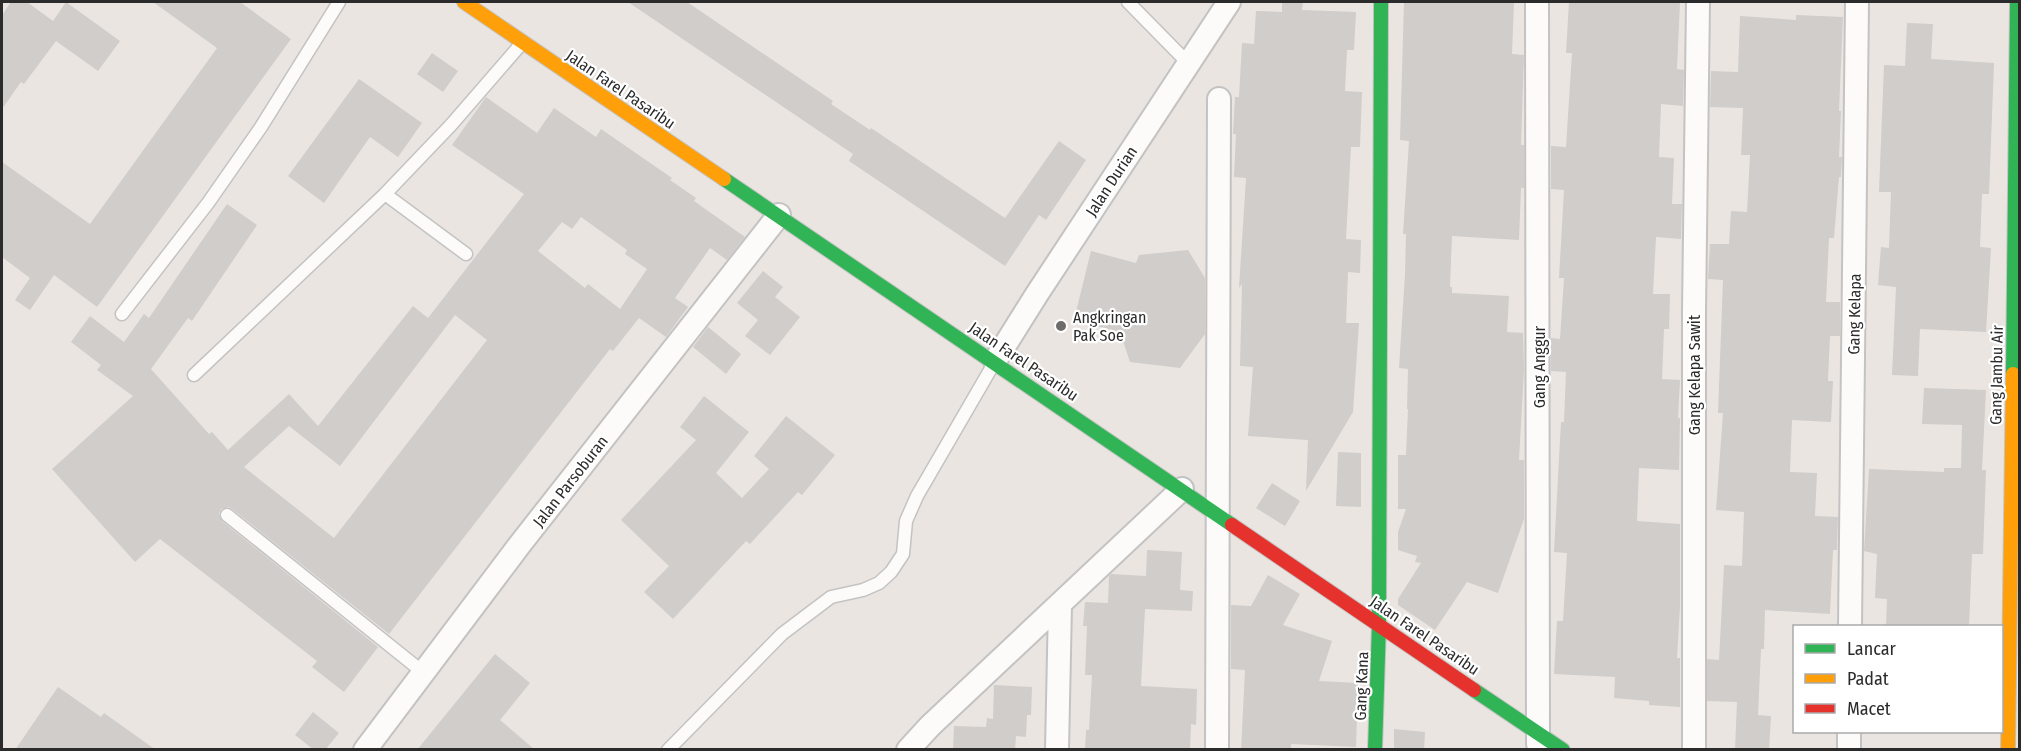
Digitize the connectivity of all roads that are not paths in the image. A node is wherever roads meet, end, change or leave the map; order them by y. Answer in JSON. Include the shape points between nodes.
{"nodes":[{"id":1,"x":339,"y":2,"type":"edge"},
{"id":2,"x":464,"y":2,"type":"edge"},
{"id":3,"x":1128,"y":2,"type":"edge"},
{"id":4,"x":1229,"y":2,"type":"edge"},
{"id":5,"x":1381,"y":2,"type":"edge"},
{"id":6,"x":1537,"y":2,"type":"edge"},
{"id":7,"x":1698,"y":2,"type":"edge"},
{"id":8,"x":1857,"y":2,"type":"edge"},
{"id":9,"x":2018,"y":2,"type":"edge"},
{"id":10,"x":2018,"y":23,"type":"edge"},
{"id":11,"x":523,"y":42,"type":"junction"},
{"id":12,"x":1189,"y":64,"type":"junction"},
{"id":13,"x":1219,"y":99,"type":"dead end"},
{"id":14,"x":385,"y":194,"type":"junction"},
{"id":15,"x":779,"y":215,"type":"junction"},
{"id":16,"x":466,"y":254,"type":"dead end"},
{"id":17,"x":122,"y":314,"type":"dead end"},
{"id":18,"x":995,"y":361,"type":"junction"},
{"id":19,"x":194,"y":375,"type":"dead end"},
{"id":20,"x":1182,"y":489,"type":"junction"},
{"id":21,"x":1218,"y":514,"type":"junction"},
{"id":22,"x":227,"y":515,"type":"dead end"},
{"id":23,"x":1060,"y":605,"type":"junction"},
{"id":24,"x":1379,"y":624,"type":"junction"},
{"id":25,"x":1850,"y":625,"type":"edge"},
{"id":26,"x":424,"y":673,"type":"junction"},
{"id":27,"x":1849,"y":733,"type":"edge"},
{"id":28,"x":1538,"y":741,"type":"edge"},
{"id":29,"x":365,"y":750,"type":"edge"},
{"id":30,"x":668,"y":750,"type":"edge"},
{"id":31,"x":908,"y":750,"type":"edge"},
{"id":32,"x":1057,"y":750,"type":"edge"},
{"id":33,"x":1217,"y":750,"type":"edge"},
{"id":34,"x":1375,"y":750,"type":"edge"},
{"id":35,"x":1563,"y":750,"type":"edge"},
{"id":36,"x":1694,"y":750,"type":"edge"},
{"id":37,"x":1849,"y":750,"type":"edge"},
{"id":38,"x":2008,"y":750,"type":"edge"}],
"edges":[{"from":1,"to":17,"type":"lane","via":[[248,146]]},
{"from":2,"to":11,"type":"street","name":"Jalan Farel Pasaribu"},
{"from":3,"to":12,"type":"lane"},
{"from":4,"to":12,"type":"street","name":"Jalan Durian"},
{"from":5,"to":24,"type":"street","name":"Gang Kana"},
{"from":6,"to":28,"type":"street","name":"Gang Anggur"},
{"from":7,"to":36,"type":"street","name":"Gang Kelapa Sawit"},
{"from":8,"to":25,"type":"street","name":"Gang Kelapa"},
{"from":9,"to":10,"type":"street","name":"Gang Jambu Air"},
{"from":10,"to":38,"type":"street","name":"Gang Jambu Air"},
{"from":11,"to":14,"type":"lane"},
{"from":11,"to":15,"type":"street","name":"Jalan Farel Pasaribu"},
{"from":12,"to":18,"type":"street","name":"Jalan Durian"},
{"from":13,"to":21,"type":"street"},
{"from":14,"to":16,"type":"lane"},
{"from":14,"to":19,"type":"lane"},
{"from":15,"to":18,"type":"street","name":"Jalan Farel Pasaribu"},
{"from":15,"to":26,"type":"street","name":"Jalan Parsoburan","via":[[528,533]]},
{"from":18,"to":20,"type":"street","name":"Jalan Farel Pasaribu"},
{"from":18,"to":30,"type":"lane","via":[[917,496],[906,521],[903,554],[891,573],[863,590],[831,597],[782,634]]},
{"from":20,"to":21,"type":"street","name":"Jalan Farel Pasaribu"},
{"from":20,"to":23,"type":"street"},
{"from":21,"to":24,"type":"street","name":"Jalan Farel Pasaribu"},
{"from":21,"to":33,"type":"street"},
{"from":22,"to":26,"type":"lane"},
{"from":23,"to":31,"type":"street"},
{"from":23,"to":32,"type":"street"},
{"from":24,"to":28,"type":"street","name":"Jalan Farel Pasaribu"},
{"from":24,"to":34,"type":"street","name":"Gang Kana"},
{"from":26,"to":29,"type":"street","name":"Jalan Parsoburan"},
{"from":27,"to":37,"type":"street"},
{"from":28,"to":35,"type":"street","name":"Jalan Farel Pasaribu"}]}
